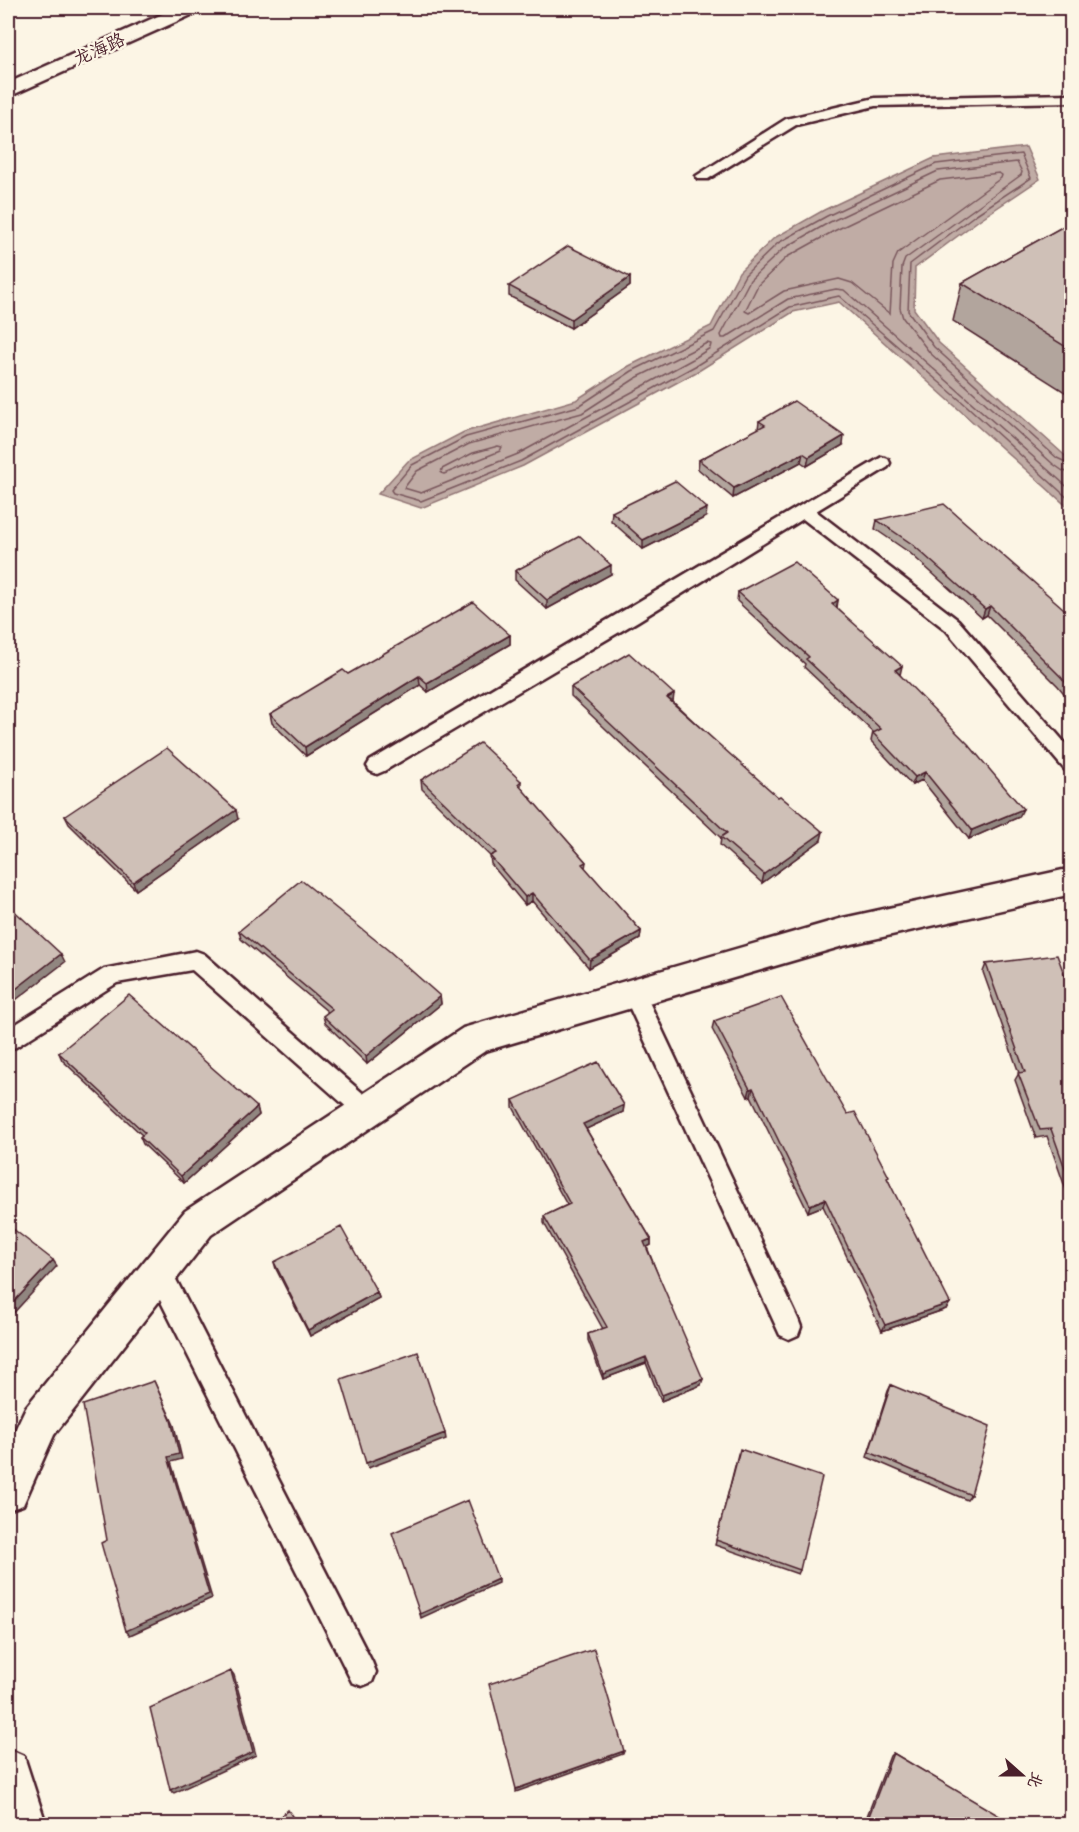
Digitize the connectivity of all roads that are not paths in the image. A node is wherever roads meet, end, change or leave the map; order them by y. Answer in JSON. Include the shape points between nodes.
{"nodes":[{"id":1,"x":191,"y":8,"type":"edge"},
{"id":2,"x":8,"y":91,"type":"edge"},
{"id":3,"x":1071,"y":98,"type":"edge"},
{"id":4,"x":703,"y":176,"type":"dead end"},
{"id":5,"x":882,"y":463,"type":"dead end"},
{"id":6,"x":804,"y":511,"type":"junction"},
{"id":7,"x":1071,"y":765,"type":"edge"},
{"id":8,"x":377,"y":766,"type":"dead end"},
{"id":9,"x":1071,"y":881,"type":"edge"},
{"id":10,"x":634,"y":993,"type":"junction"},
{"id":11,"x":8,"y":1040,"type":"edge"},
{"id":12,"x":367,"y":1112,"type":"junction"},
{"id":13,"x":159,"y":1272,"type":"junction"},
{"id":14,"x":789,"y":1327,"type":"dead end"},
{"id":15,"x":8,"y":1490,"type":"edge"},
{"id":16,"x":362,"y":1672,"type":"dead end"},
{"id":17,"x":8,"y":1772,"type":"edge"},
{"id":18,"x":23,"y":1824,"type":"edge"}],
"edges":[{"from":1,"to":2,"type":"street","name":"龙海路"},
{"from":3,"to":4,"type":"lane","via":[[875,102],[791,122]]},
{"from":5,"to":6,"type":"lane"},
{"from":6,"to":7,"type":"lane","via":[[952,625]]},
{"from":6,"to":8,"type":"lane"},
{"from":9,"to":10,"type":"street","via":[[843,932]]},
{"from":10,"to":12,"type":"street","via":[[475,1039]]},
{"from":10,"to":14,"type":"lane"},
{"from":11,"to":12,"type":"lane","via":[[112,975],[196,960]]},
{"from":12,"to":13,"type":"street","via":[[198,1223]]},
{"from":13,"to":15,"type":"street","via":[[40,1421]]},
{"from":13,"to":16,"type":"lane"},
{"from":17,"to":18,"type":"street"}]}
